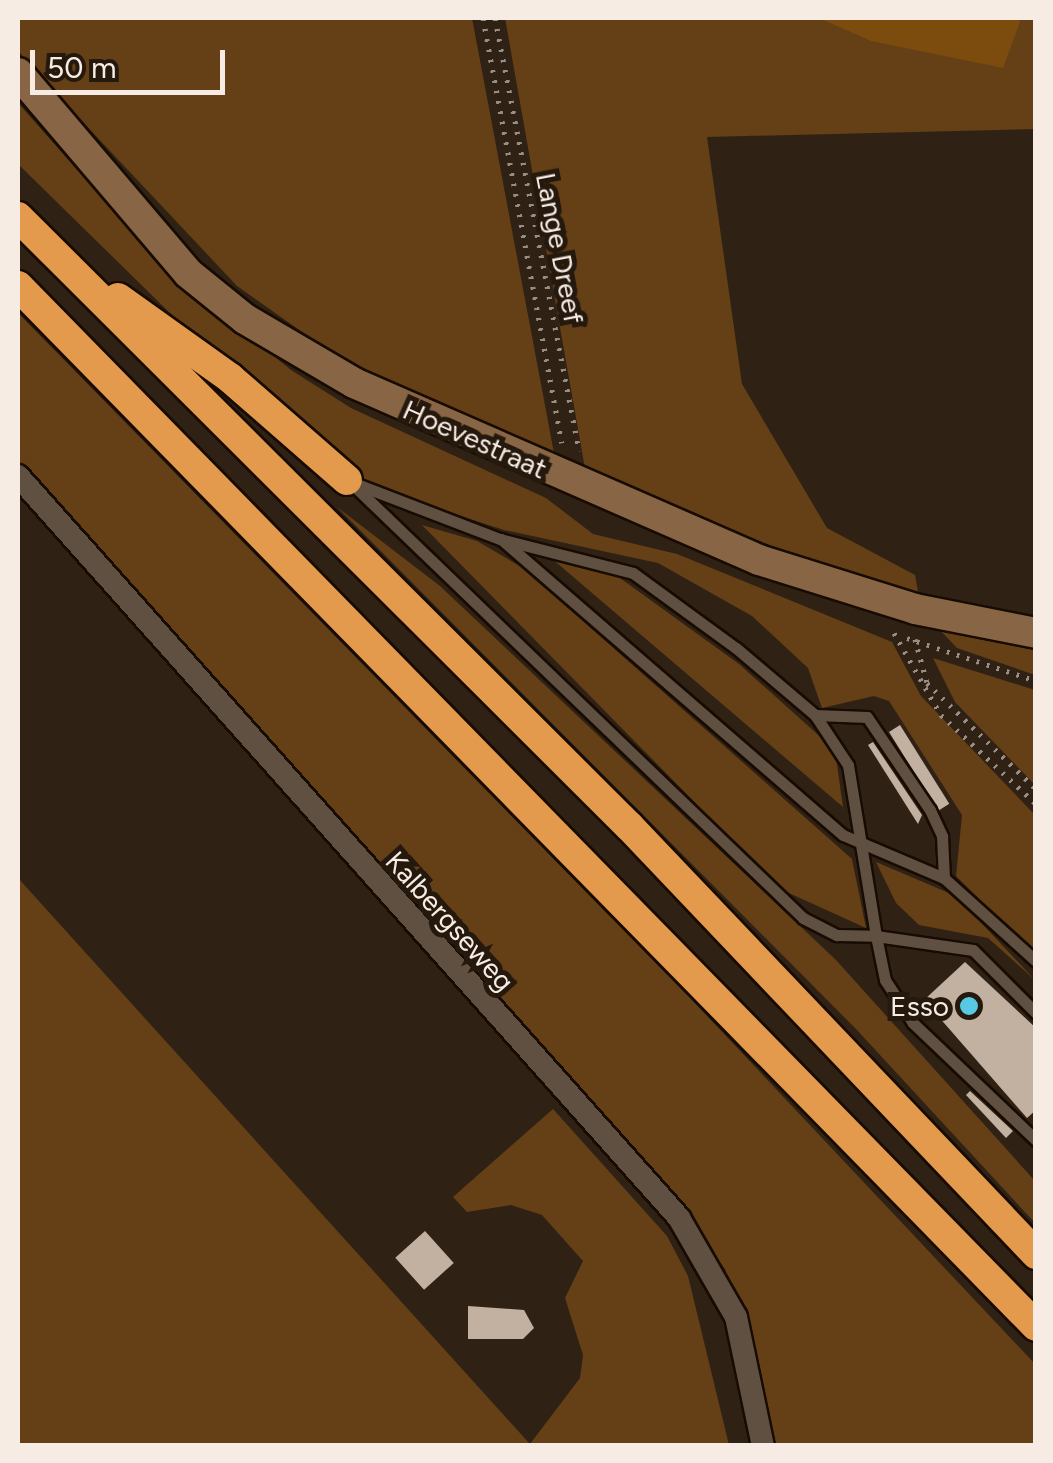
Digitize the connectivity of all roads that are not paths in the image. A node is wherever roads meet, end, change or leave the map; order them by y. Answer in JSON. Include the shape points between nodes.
{"nodes":[{"id":1,"x":18,"y":73,"type":"edge"},
{"id":2,"x":18,"y":217,"type":"edge"},
{"id":3,"x":50,"y":250,"type":"junction"},
{"id":4,"x":18,"y":286,"type":"edge"},
{"id":5,"x":18,"y":476,"type":"edge"},
{"id":6,"x":347,"y":480,"type":"junction"},
{"id":7,"x":500,"y":538,"type":"junction"},
{"id":8,"x":1036,"y":633,"type":"edge"},
{"id":9,"x":816,"y":715,"type":"junction"},
{"id":10,"x":863,"y":844,"type":"junction"},
{"id":11,"x":944,"y":878,"type":"junction"},
{"id":12,"x":876,"y":936,"type":"junction"},
{"id":13,"x":1036,"y":962,"type":"edge"},
{"id":14,"x":1036,"y":1013,"type":"edge"},
{"id":15,"x":1036,"y":1140,"type":"edge"},
{"id":16,"x":1036,"y":1254,"type":"edge"},
{"id":17,"x":1036,"y":1326,"type":"edge"},
{"id":18,"x":763,"y":1446,"type":"edge"}],
"edges":[{"from":1,"to":8,"type":"street","name":"Hoevestraat","via":[[130,213],[245,319],[354,383],[760,560],[915,610]]},
{"from":2,"to":3,"type":"highway"},
{"from":3,"to":6,"type":"highway","via":[[230,378]]},
{"from":3,"to":16,"type":"highway","via":[[629,826]]},
{"from":4,"to":17,"type":"highway"},
{"from":5,"to":18,"type":"street","name":"Kalbergseweg","via":[[679,1218],[736,1316]]},
{"from":6,"to":7,"type":"lane"},
{"from":6,"to":12,"type":"lane","via":[[803,918],[838,935]]},
{"from":7,"to":9,"type":"lane","via":[[634,573]]},
{"from":7,"to":10,"type":"lane","via":[[781,784]]},
{"from":9,"to":10,"type":"lane","via":[[848,765]]},
{"from":9,"to":11,"type":"lane","via":[[867,717],[930,810],[942,836]]},
{"from":10,"to":11,"type":"lane"},
{"from":10,"to":12,"type":"lane"},
{"from":11,"to":13,"type":"lane"},
{"from":12,"to":14,"type":"lane","via":[[973,950]]},
{"from":12,"to":15,"type":"lane","via":[[886,980],[913,1023]]}]}
